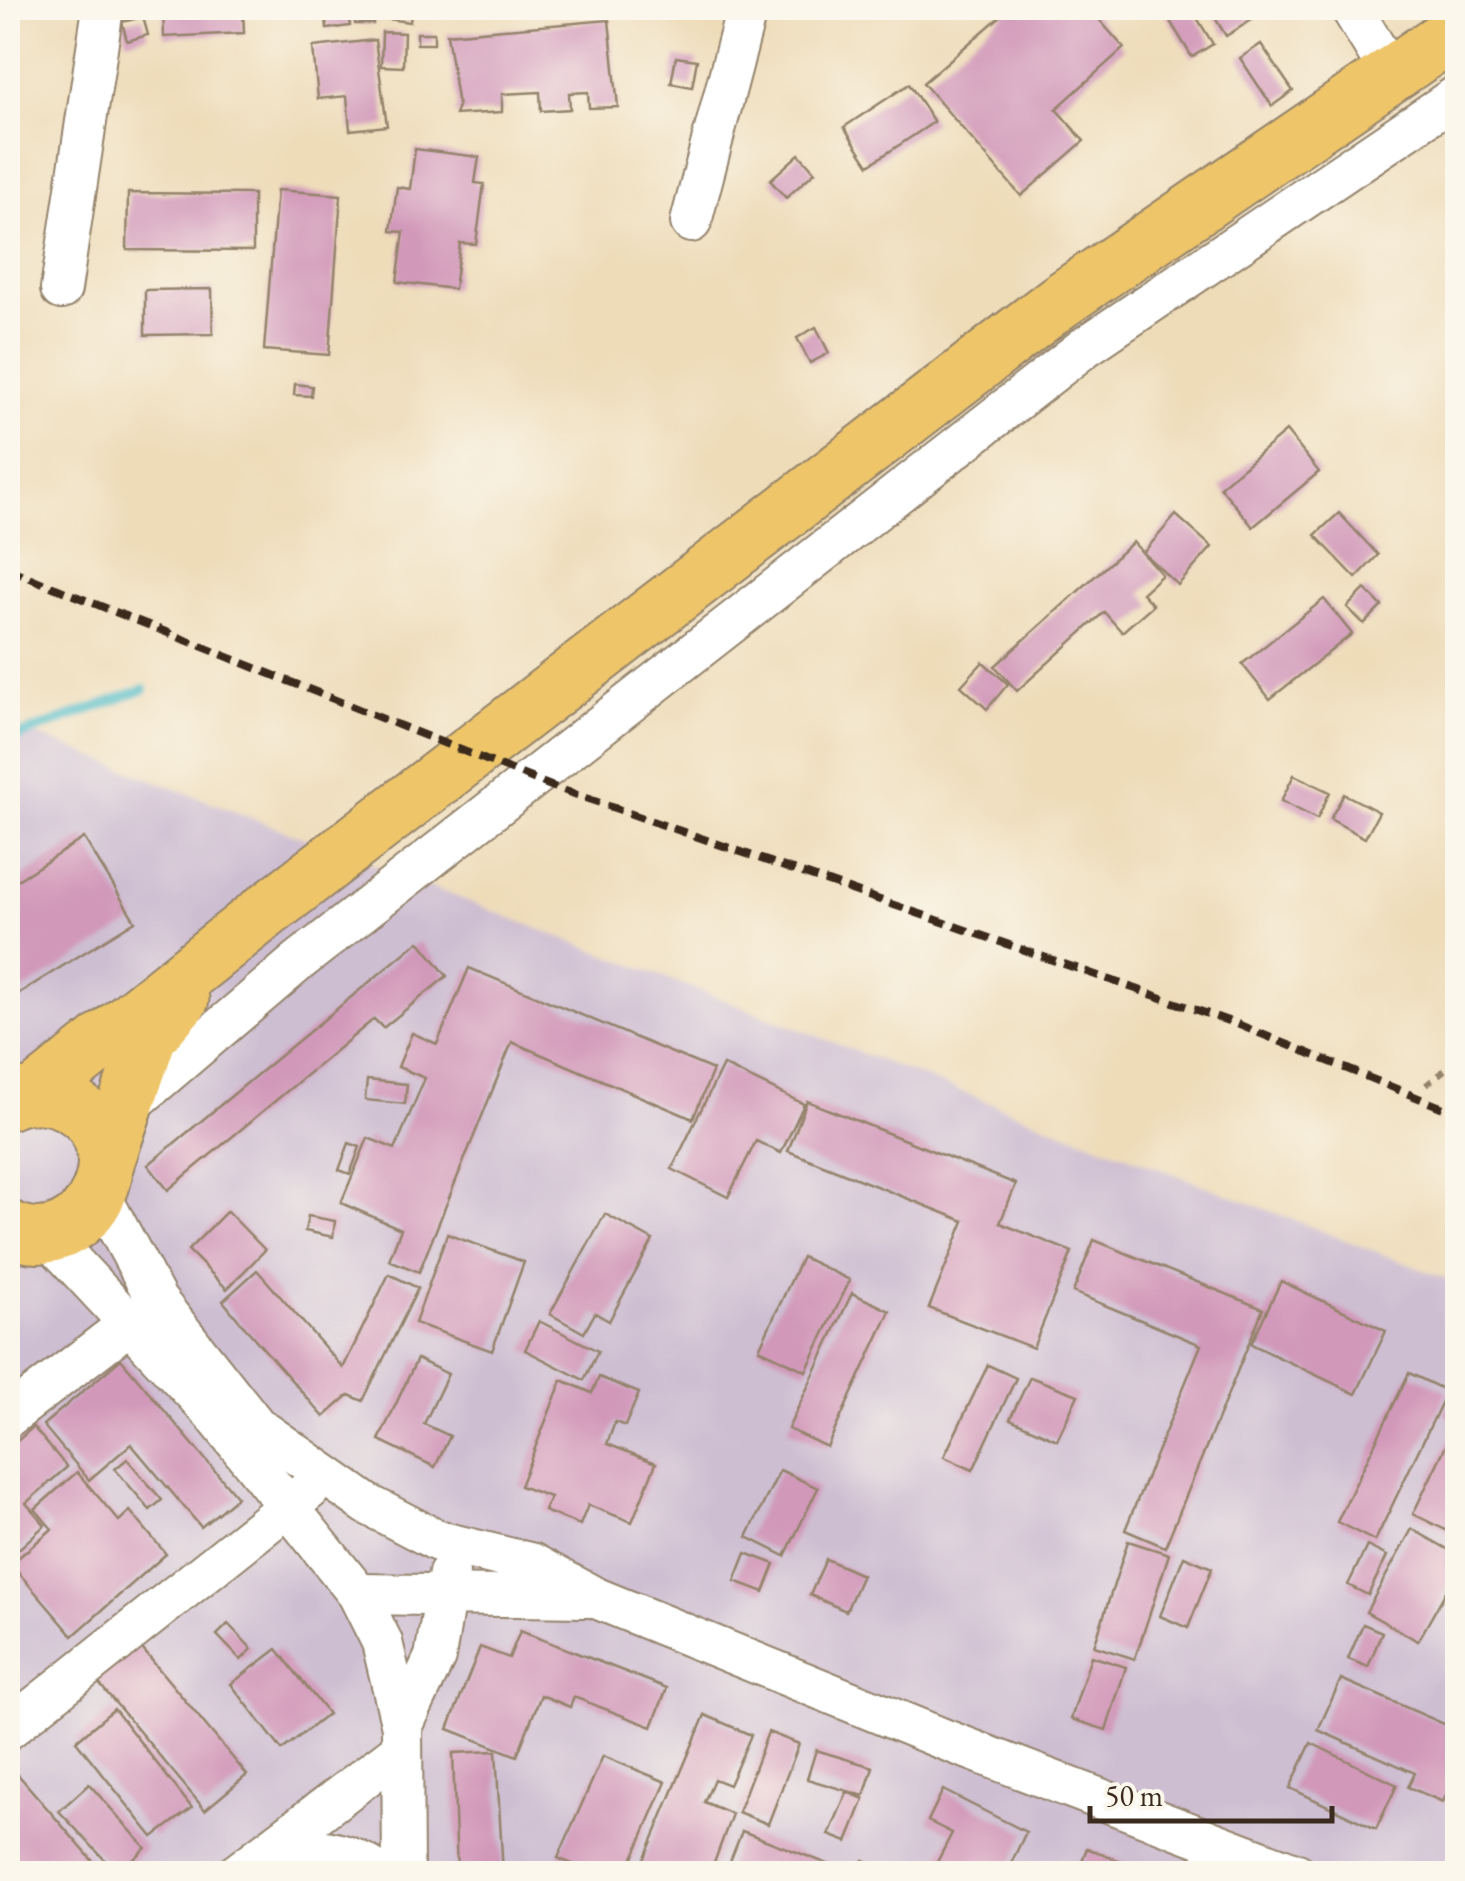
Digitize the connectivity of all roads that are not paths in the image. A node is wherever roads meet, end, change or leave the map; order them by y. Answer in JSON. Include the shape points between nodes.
{"nodes":[{"id":1,"x":103,"y":8,"type":"edge"},
{"id":2,"x":747,"y":8,"type":"edge"},
{"id":3,"x":1351,"y":8,"type":"edge"},
{"id":4,"x":1458,"y":30,"type":"edge"},
{"id":5,"x":1392,"y":75,"type":"junction"},
{"id":6,"x":1458,"y":94,"type":"edge"},
{"id":7,"x":692,"y":222,"type":"dead end"},
{"id":8,"x":62,"y":288,"type":"dead end"},
{"id":9,"x":234,"y":936,"type":"junction"},
{"id":10,"x":21,"y":1099,"type":"edge"},
{"id":11,"x":108,"y":1156,"type":"junction"},
{"id":12,"x":19,"y":1231,"type":"edge"},
{"id":13,"x":144,"y":1312,"type":"junction"},
{"id":14,"x":8,"y":1417,"type":"edge"},
{"id":15,"x":323,"y":1477,"type":"junction"},
{"id":16,"x":290,"y":1506,"type":"junction"},
{"id":17,"x":438,"y":1541,"type":"junction"},
{"id":18,"x":358,"y":1594,"type":"junction"},
{"id":19,"x":509,"y":1596,"type":"junction"},
{"id":20,"x":447,"y":1598,"type":"junction"},
{"id":21,"x":596,"y":1598,"type":"junction"},
{"id":22,"x":438,"y":1639,"type":"junction"},
{"id":23,"x":8,"y":1729,"type":"edge"},
{"id":24,"x":401,"y":1738,"type":"junction"},
{"id":25,"x":271,"y":1849,"type":"junction"},
{"id":26,"x":237,"y":1874,"type":"edge"},
{"id":27,"x":380,"y":1874,"type":"edge"},
{"id":28,"x":403,"y":1874,"type":"edge"},
{"id":29,"x":1297,"y":1874,"type":"edge"}],
"edges":[{"from":1,"to":8,"type":"street"},
{"from":2,"to":7,"type":"street"},
{"from":3,"to":5,"type":"street"},
{"from":4,"to":5,"type":"highway"},
{"from":5,"to":9,"type":"highway","via":[[1060,302]]},
{"from":6,"to":11,"type":"street","via":[[1086,347],[300,960]]},
{"from":9,"to":10,"type":"highway"},
{"from":9,"to":11,"type":"highway","via":[[149,1036]]},
{"from":10,"to":11,"type":"highway","via":[[76,1107]]},
{"from":11,"to":12,"type":"highway","via":[[87,1213],[68,1227]]},
{"from":11,"to":13,"type":"street"},
{"from":12,"to":13,"type":"street"},
{"from":13,"to":14,"type":"street"},
{"from":13,"to":15,"type":"street","via":[[256,1426]]},
{"from":13,"to":16,"type":"street"},
{"from":15,"to":16,"type":"street"},
{"from":15,"to":17,"type":"street"},
{"from":16,"to":18,"type":"street"},
{"from":16,"to":23,"type":"street"},
{"from":17,"to":20,"type":"street","via":[[449,1574]]},
{"from":17,"to":21,"type":"street","via":[[533,1564]]},
{"from":18,"to":20,"type":"street"},
{"from":18,"to":24,"type":"street","via":[[382,1642]]},
{"from":19,"to":20,"type":"street"},
{"from":19,"to":21,"type":"street"},
{"from":19,"to":22,"type":"street"},
{"from":20,"to":22,"type":"street"},
{"from":21,"to":29,"type":"street","via":[[943,1740]]},
{"from":22,"to":24,"type":"street"},
{"from":24,"to":25,"type":"street"},
{"from":24,"to":28,"type":"street"},
{"from":25,"to":26,"type":"street"},
{"from":25,"to":27,"type":"street","via":[[318,1847]]}]}
